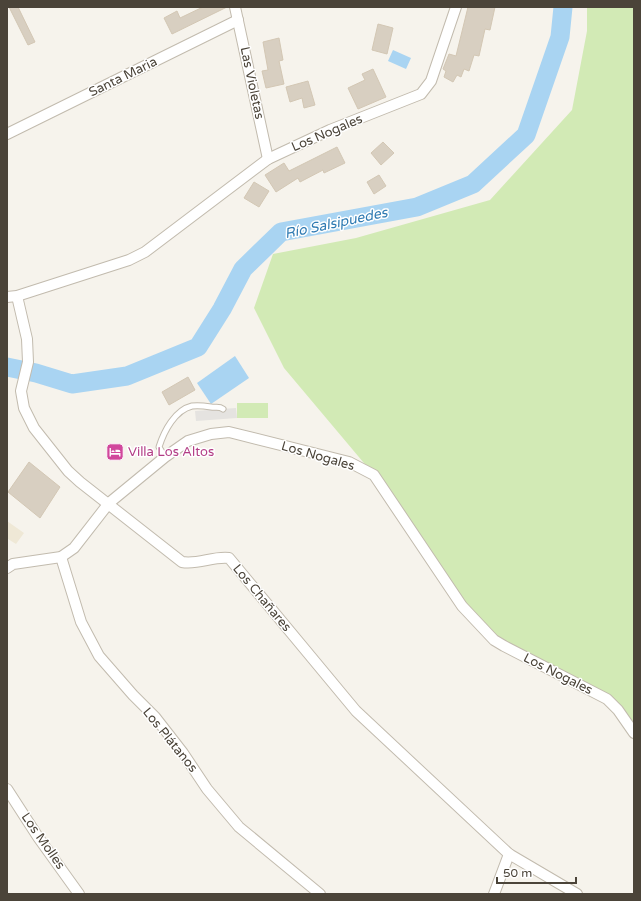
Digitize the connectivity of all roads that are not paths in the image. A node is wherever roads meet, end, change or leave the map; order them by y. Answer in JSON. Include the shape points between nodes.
{"nodes":[{"id":1,"x":235,"y":7,"type":"edge"},
{"id":2,"x":456,"y":7,"type":"edge"},
{"id":3,"x":238,"y":20,"type":"junction"},
{"id":4,"x":7,"y":134,"type":"edge"},
{"id":5,"x":268,"y":159,"type":"junction"},
{"id":6,"x":12,"y":297,"type":"edge"},
{"id":7,"x":223,"y":409,"type":"dead end"},
{"id":8,"x":165,"y":457,"type":"junction"},
{"id":9,"x":109,"y":503,"type":"junction"},
{"id":10,"x":61,"y":557,"type":"junction"},
{"id":11,"x":7,"y":568,"type":"edge"},
{"id":12,"x":634,"y":733,"type":"edge"},
{"id":13,"x":7,"y":789,"type":"edge"},
{"id":14,"x":509,"y":854,"type":"junction"},
{"id":15,"x":79,"y":894,"type":"edge"},
{"id":16,"x":320,"y":894,"type":"edge"},
{"id":17,"x":494,"y":894,"type":"edge"},
{"id":18,"x":577,"y":894,"type":"edge"}],
"edges":[{"from":1,"to":3,"type":"street","name":"Las Violetas"},
{"from":2,"to":5,"type":"street","name":"Los Nogales","via":[[431,81],[421,94],[330,130]]},
{"from":3,"to":4,"type":"street","name":"Santa Maria"},
{"from":3,"to":5,"type":"street","name":"Las Violetas"},
{"from":5,"to":6,"type":"street","name":"Los Nogales","via":[[145,252],[129,260]]},
{"from":6,"to":9,"type":"street","name":"Los Chañares","via":[[27,340],[28,362],[21,391],[24,408],[34,428],[68,471]]},
{"from":7,"to":8,"type":"lane","via":[[203,405],[191,406],[181,411],[162,436],[159,447]]},
{"from":8,"to":9,"type":"street","name":"Los Nogales"},
{"from":8,"to":12,"type":"street","name":"Los Nogales","via":[[188,442],[211,434],[229,432],[349,462],[374,475],[462,606],[494,640],[607,699]]},
{"from":9,"to":10,"type":"street","name":"Los Nogales","via":[[74,548]]},
{"from":9,"to":14,"type":"street","name":"Los Chañares","via":[[182,562],[229,558],[356,711]]},
{"from":10,"to":11,"type":"street","via":[[13,564]]},
{"from":10,"to":16,"type":"street","name":"Los Plátanos","via":[[81,622],[98,656],[155,717],[239,827]]},
{"from":13,"to":15,"type":"street","name":"Los Molles"},
{"from":14,"to":17,"type":"street"},
{"from":14,"to":18,"type":"street","name":"Los Chañares"}]}
